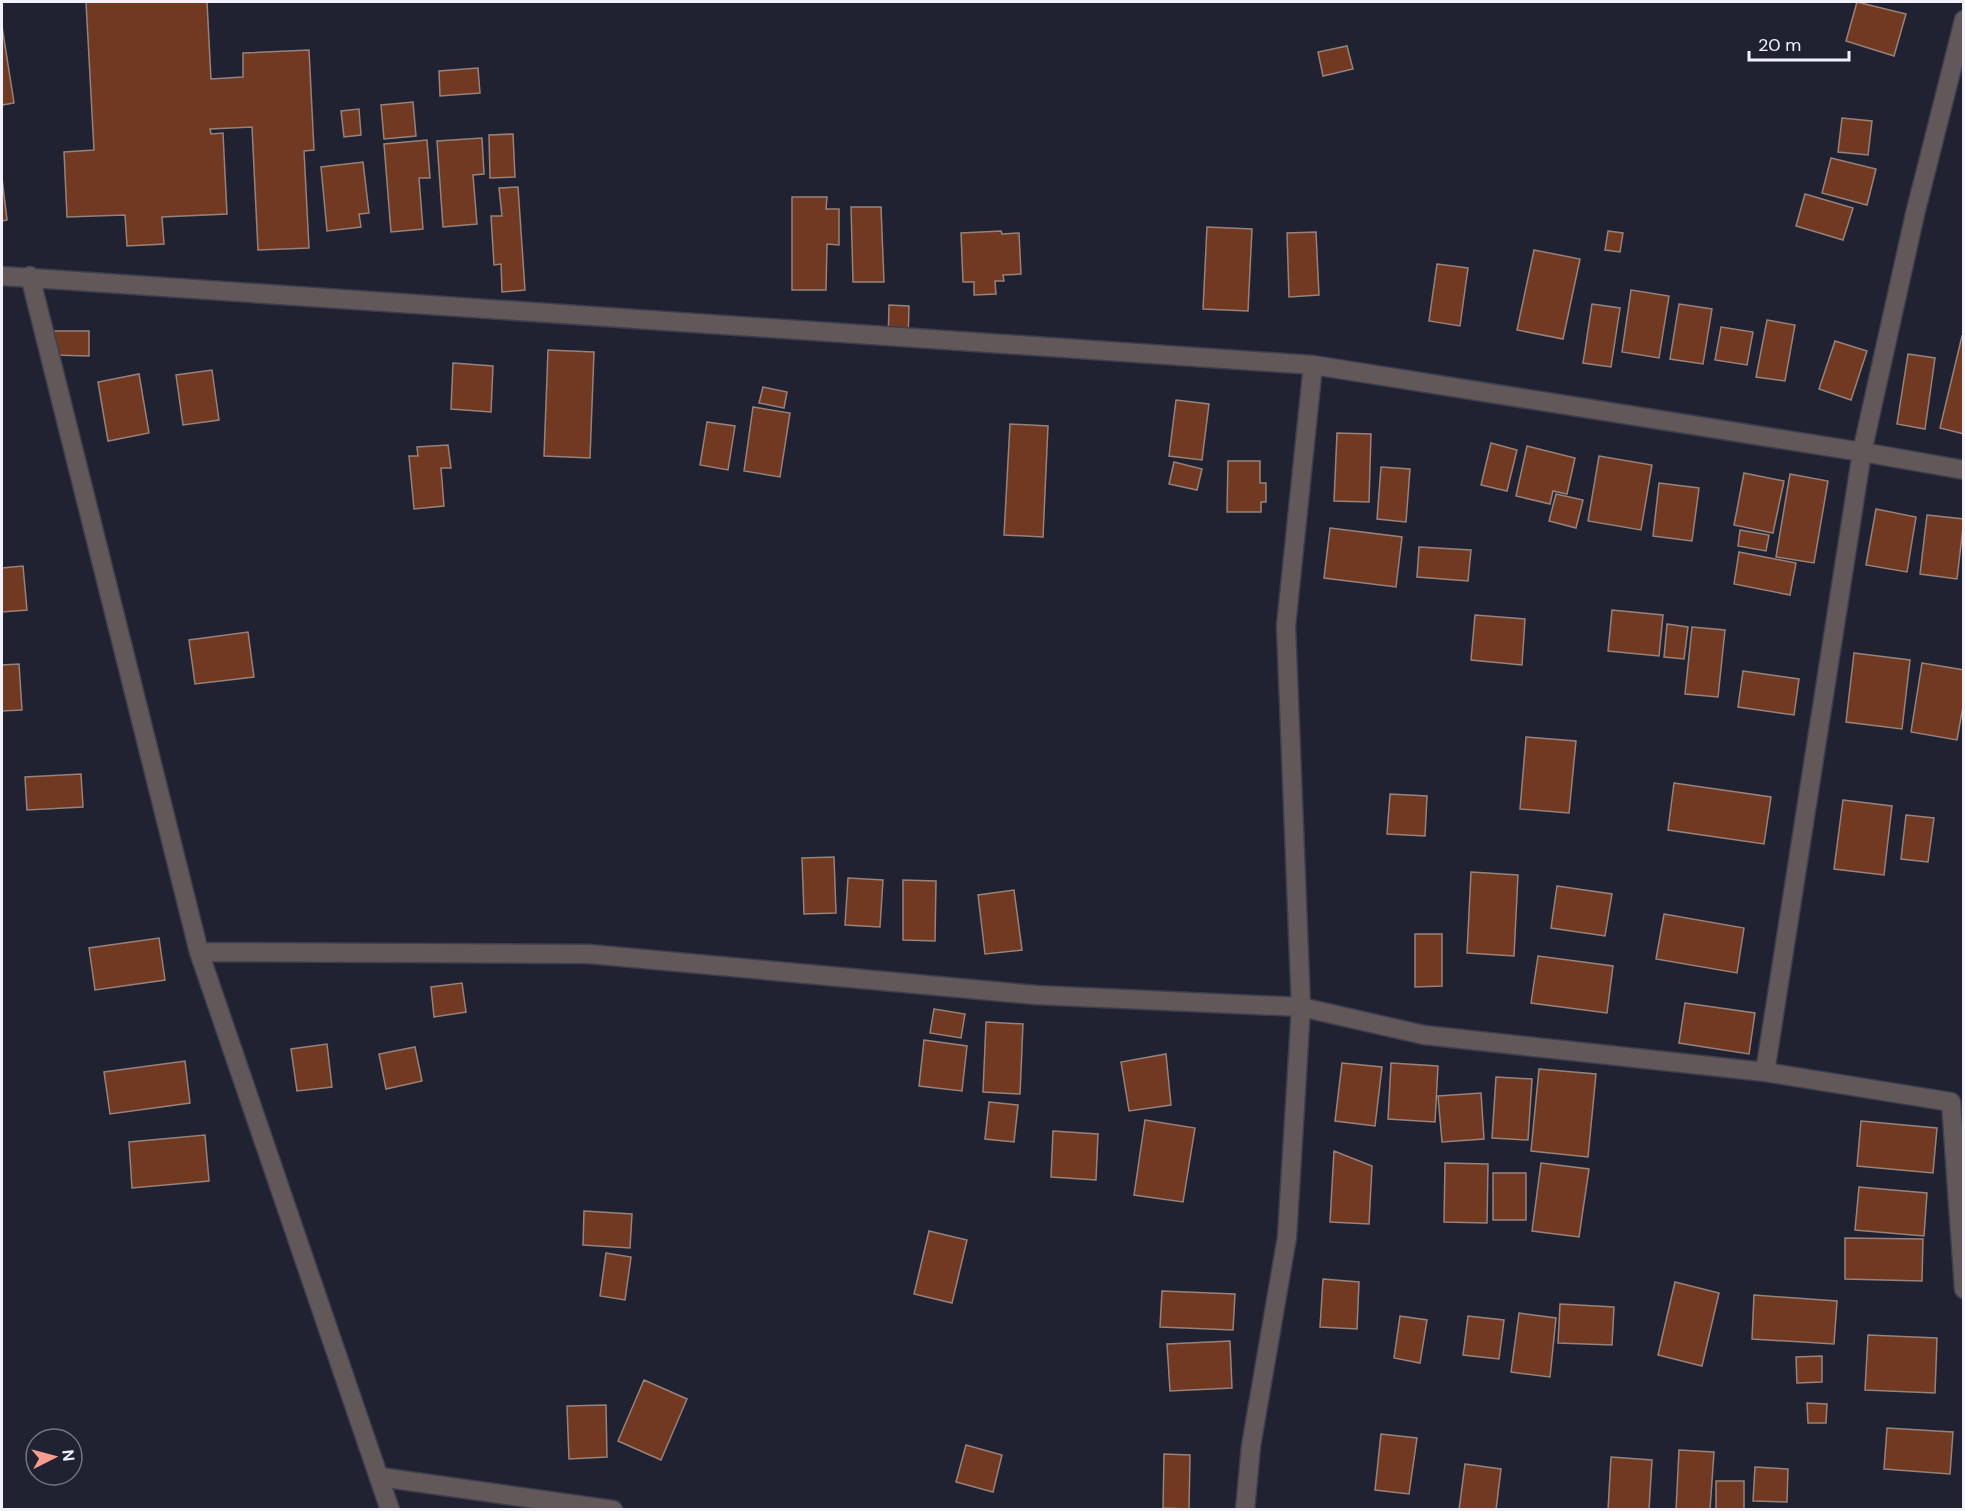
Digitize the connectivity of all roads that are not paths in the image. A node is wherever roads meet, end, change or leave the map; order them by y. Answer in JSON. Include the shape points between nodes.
{"nodes":[{"id":1,"x":1964,"y":20,"type":"edge"},
{"id":2,"x":2,"y":276,"type":"edge"},
{"id":3,"x":30,"y":276,"type":"junction"},
{"id":4,"x":1313,"y":365,"type":"junction"},
{"id":5,"x":1862,"y":452,"type":"junction"},
{"id":6,"x":1964,"y":470,"type":"edge"},
{"id":7,"x":199,"y":952,"type":"junction"},
{"id":8,"x":1301,"y":1007,"type":"junction"},
{"id":9,"x":1765,"y":1072,"type":"junction"},
{"id":10,"x":1964,"y":1289,"type":"edge"},
{"id":11,"x":380,"y":1477,"type":"junction"},
{"id":12,"x":390,"y":1509,"type":"edge"},
{"id":13,"x":613,"y":1509,"type":"edge"},
{"id":14,"x":1245,"y":1509,"type":"edge"}],
"edges":[{"from":1,"to":5,"type":"street","via":[[1915,214]]},
{"from":2,"to":3,"type":"street"},
{"from":3,"to":4,"type":"street"},
{"from":3,"to":7,"type":"street"},
{"from":4,"to":5,"type":"street"},
{"from":4,"to":8,"type":"street","via":[[1286,626]]},
{"from":5,"to":6,"type":"street"},
{"from":5,"to":9,"type":"street"},
{"from":7,"to":8,"type":"street","via":[[590,954],[1036,995]]},
{"from":7,"to":11,"type":"street"},
{"from":8,"to":9,"type":"street","via":[[1424,1035]]},
{"from":8,"to":14,"type":"street","via":[[1287,1237],[1251,1446]]},
{"from":9,"to":10,"type":"street","via":[[1951,1102]]},
{"from":11,"to":12,"type":"street"},
{"from":11,"to":13,"type":"street"}]}
